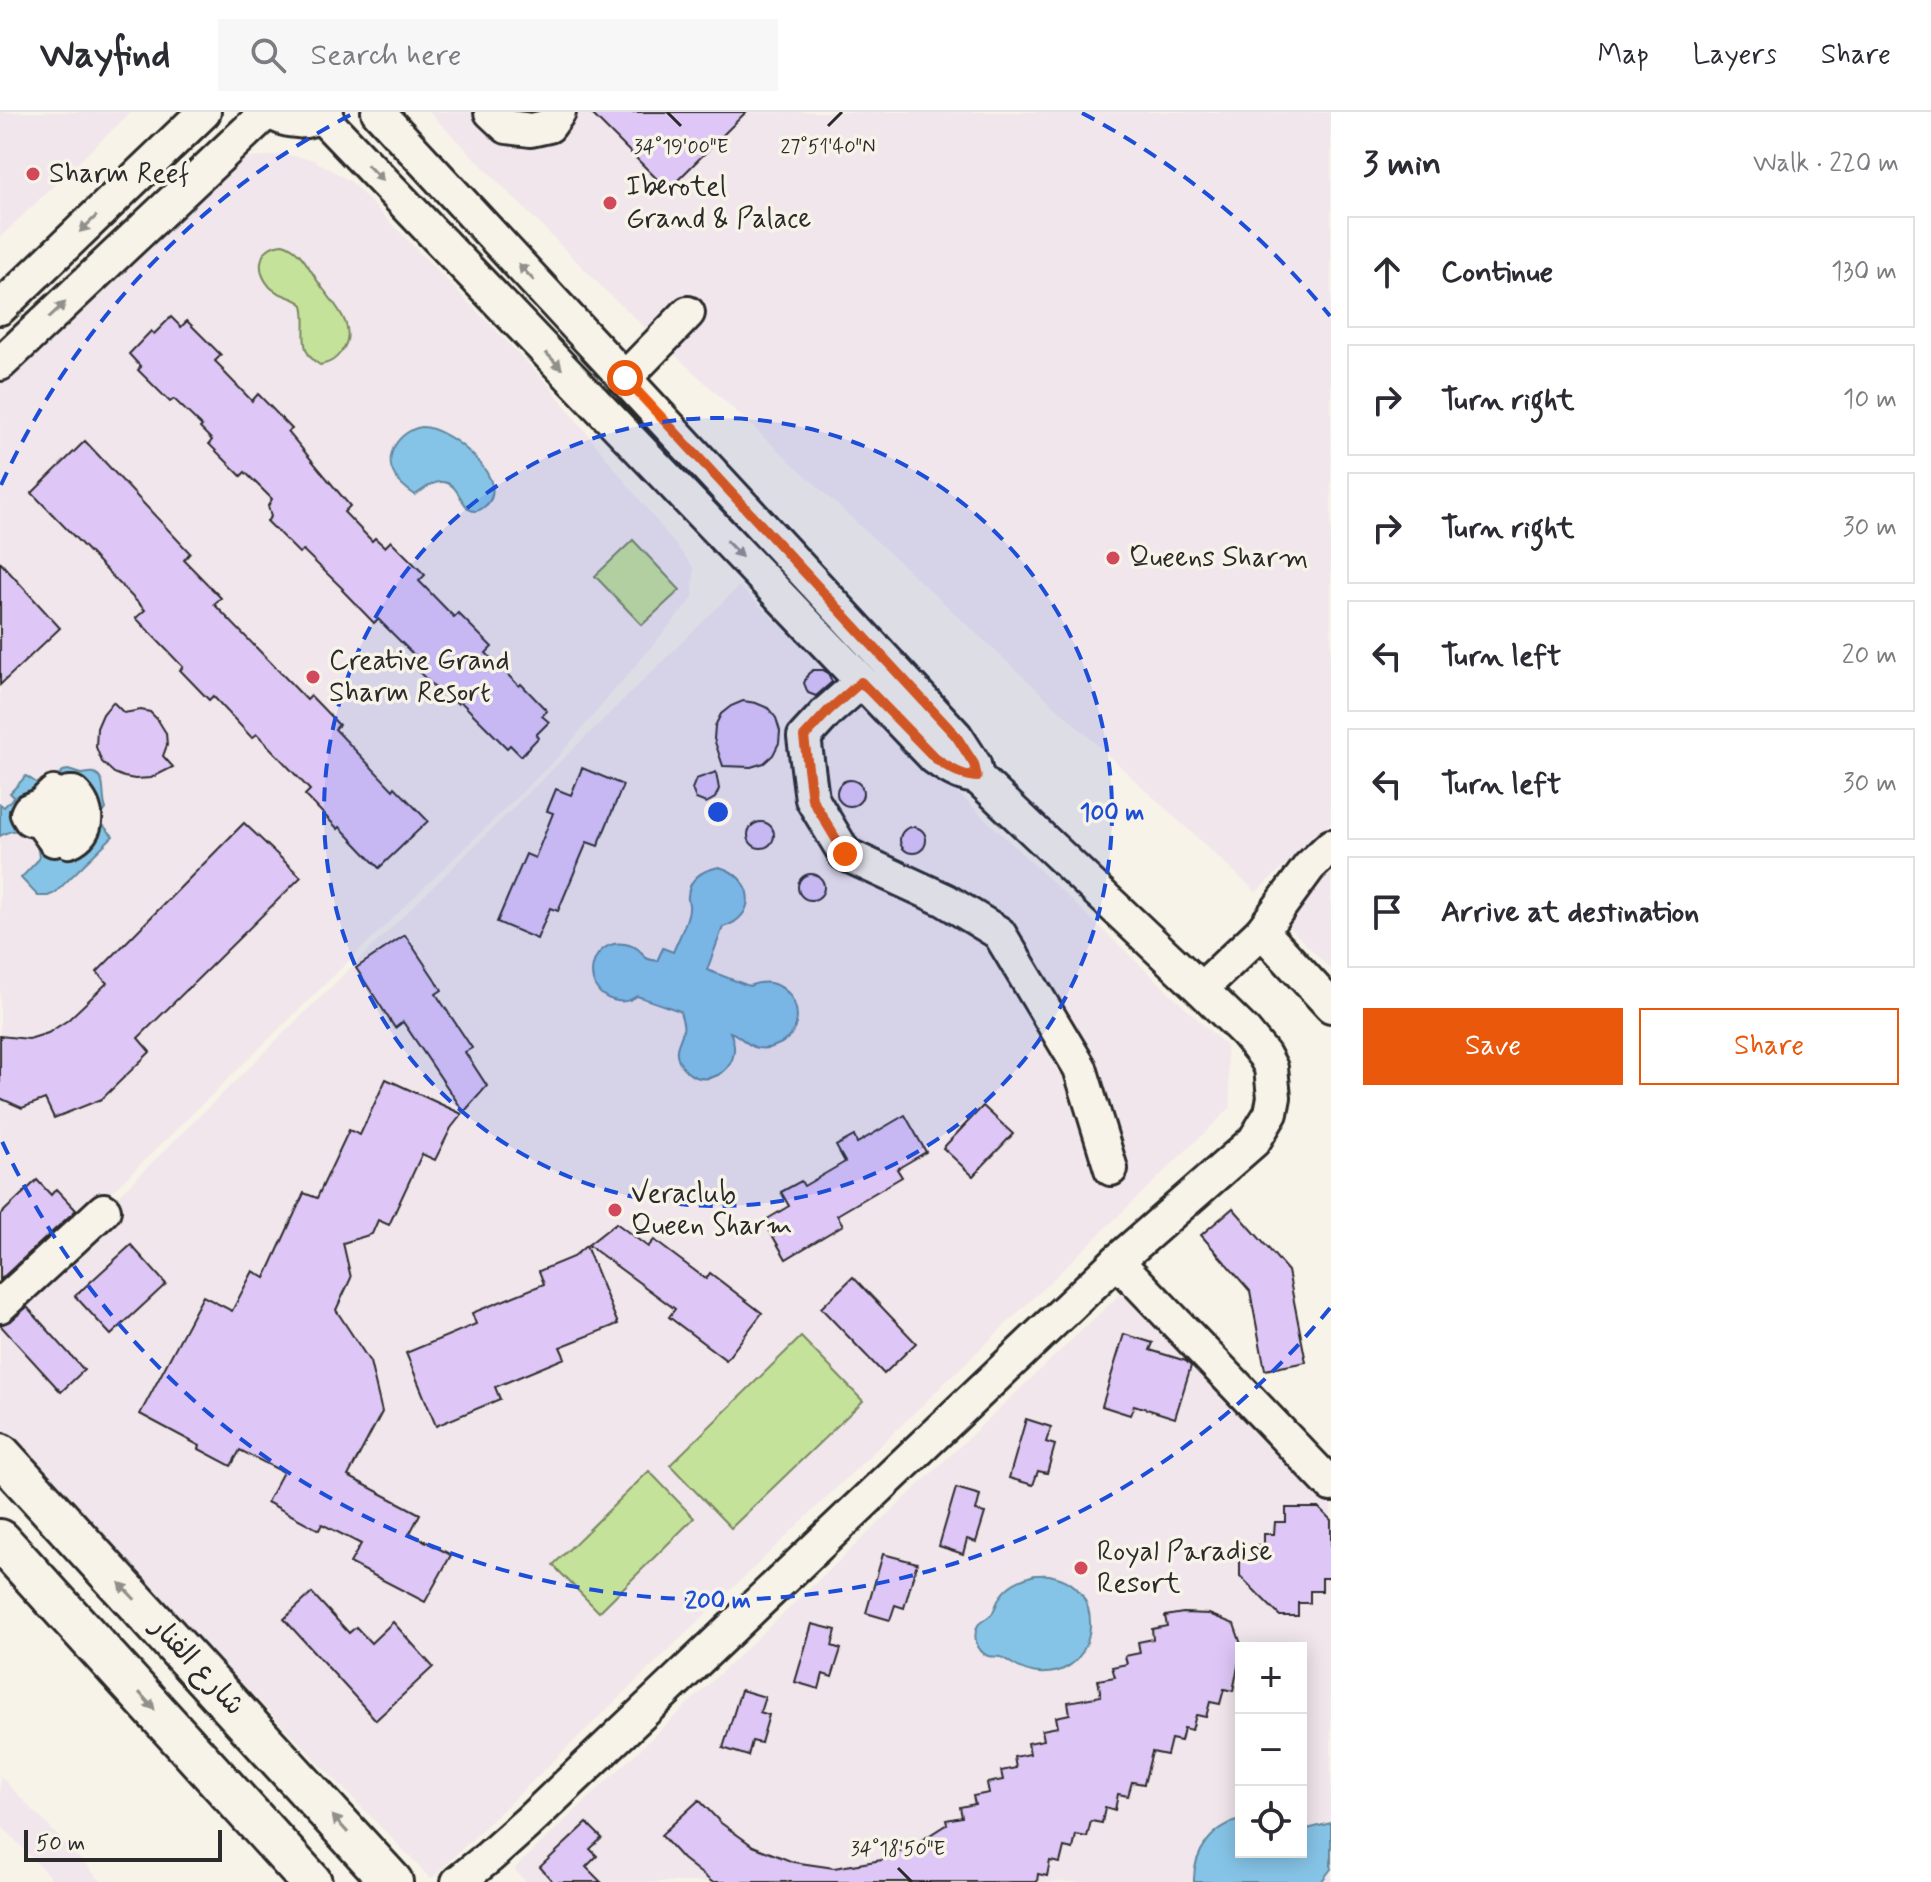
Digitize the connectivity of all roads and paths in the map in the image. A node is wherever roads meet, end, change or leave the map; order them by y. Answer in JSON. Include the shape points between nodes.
{"nodes":[{"id":1,"x":204,"y":112,"type":"edge"},
{"id":2,"x":269,"y":112,"type":"edge"},
{"id":3,"x":378,"y":112,"type":"edge"},
{"id":4,"x":491,"y":112,"type":"edge"},
{"id":5,"x":559,"y":112,"type":"edge"},
{"id":6,"x":324,"y":114,"type":"edge"},
{"id":7,"x":0,"y":308,"type":"edge"},
{"id":8,"x":688,"y":313,"type":"dead end"},
{"id":9,"x":0,"y":364,"type":"edge"},
{"id":10,"x":625,"y":378,"type":"junction"},
{"id":11,"x":861,"y":682,"type":"junction"},
{"id":12,"x":977,"y":777,"type":"junction"},
{"id":13,"x":1331,"y":846,"type":"edge"},
{"id":14,"x":1262,"y":931,"type":"junction"},
{"id":15,"x":1201,"y":989,"type":"junction"},
{"id":16,"x":1331,"y":1006,"type":"edge"},
{"id":17,"x":1111,"y":1169,"type":"dead end"},
{"id":18,"x":104,"y":1210,"type":"dead end"},
{"id":19,"x":1117,"y":1261,"type":"junction"},
{"id":20,"x":0,"y":1306,"type":"edge"},
{"id":21,"x":0,"y":1454,"type":"edge"},
{"id":22,"x":1331,"y":1485,"type":"edge"},
{"id":23,"x":0,"y":1540,"type":"edge"},
{"id":24,"x":311,"y":1882,"type":"edge"},
{"id":25,"x":392,"y":1882,"type":"edge"},
{"id":26,"x":458,"y":1882,"type":"edge"}],
"edges":[{"from":1,"to":7,"type":"street","one_way":true},
{"from":2,"to":6,"type":"street","via":[[299,122]]},
{"from":9,"to":2,"type":"street","one_way":true},
{"from":10,"to":3,"type":"street","one_way":true},
{"from":4,"to":5,"type":"street","via":[[507,127],[531,130],[549,126]]},
{"from":6,"to":11,"type":"street","one_way":true},
{"from":8,"to":10,"type":"street"},
{"from":10,"to":12,"type":"street","via":[[956,736]]},
{"from":11,"to":12,"type":"street","via":[[935,758],[958,773]]},
{"from":11,"to":17,"type":"street","via":[[804,737],[812,799],[845,854],[945,900],[999,933],[1080,1068]]},
{"from":12,"to":15,"type":"street"},
{"from":13,"to":14,"type":"street"},
{"from":14,"to":15,"type":"street"},
{"from":14,"to":16,"type":"street"},
{"from":15,"to":19,"type":"street","via":[[1264,1055],[1271,1068],[1271,1113],[1254,1141]]},
{"from":18,"to":20,"type":"street"},
{"from":19,"to":22,"type":"street"},
{"from":19,"to":26,"type":"street","via":[[527,1823]]},
{"from":25,"to":21,"type":"main road","name":"شارع الفنار","one_way":true},
{"from":23,"to":24,"type":"main road","one_way":true}]}
